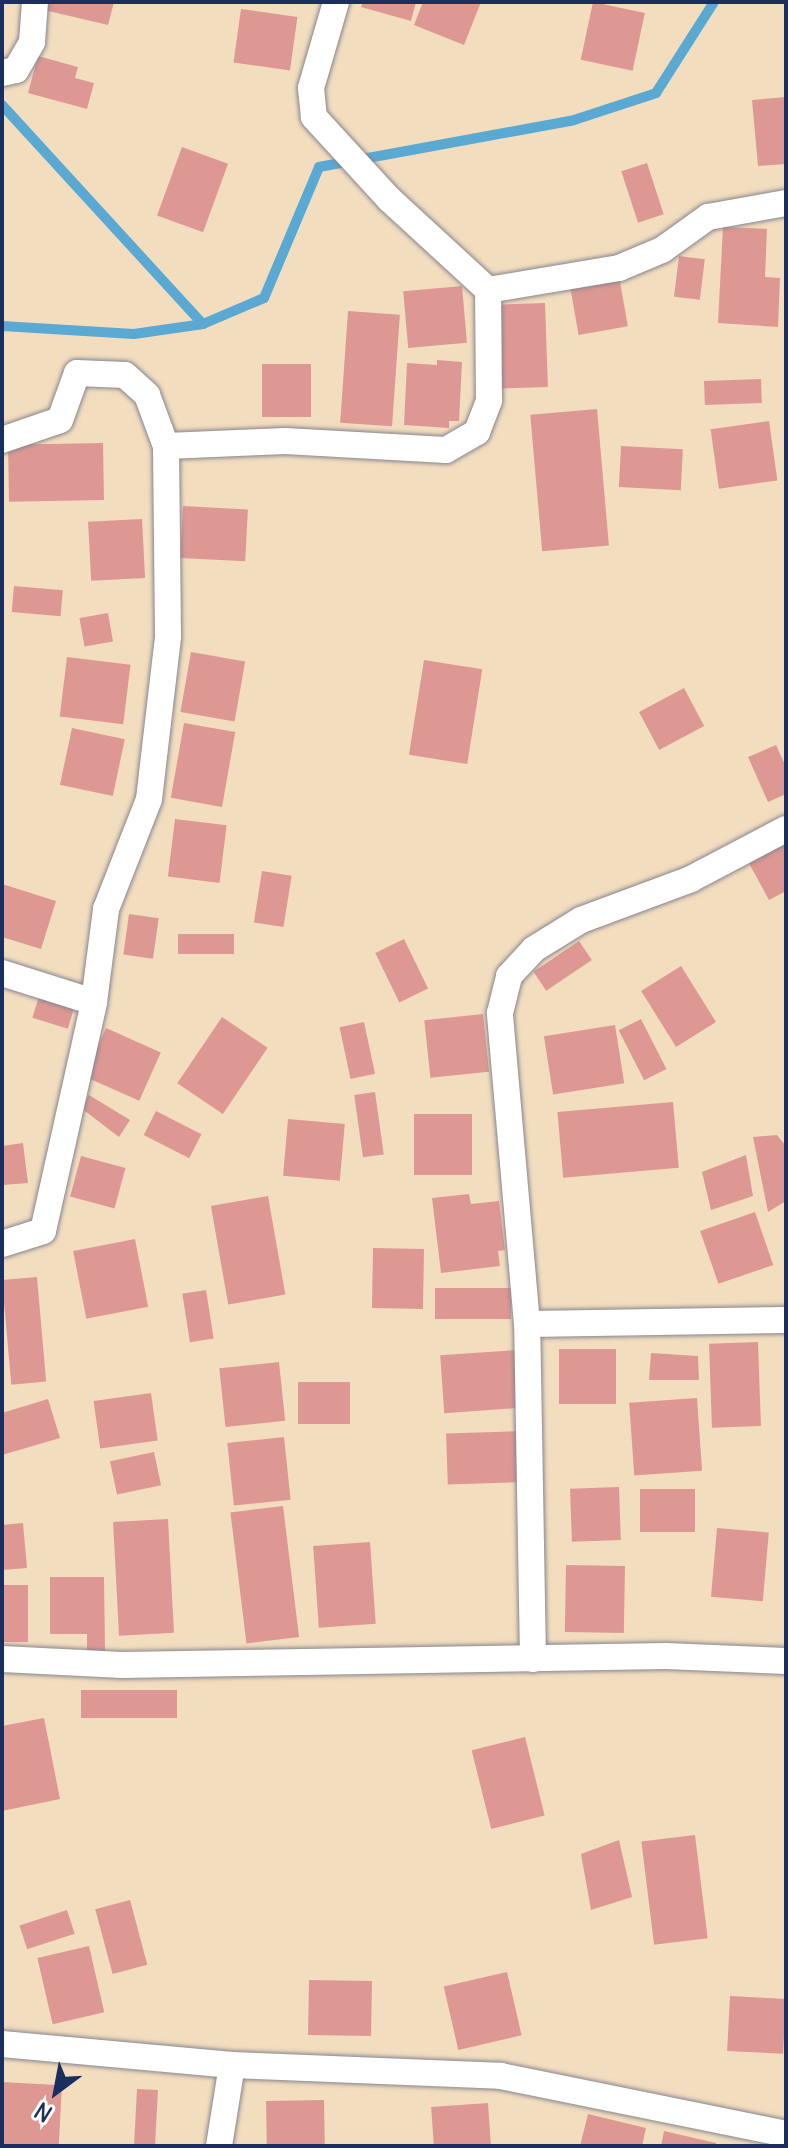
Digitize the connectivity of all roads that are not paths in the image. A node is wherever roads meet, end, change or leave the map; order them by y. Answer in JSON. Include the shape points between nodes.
{"nodes":[{"id":1,"x":35,"y":2,"type":"edge"},
{"id":2,"x":336,"y":2,"type":"edge"},
{"id":3,"x":2,"y":73,"type":"edge"},
{"id":4,"x":786,"y":203,"type":"edge"},
{"id":5,"x":488,"y":290,"type":"junction"},
{"id":6,"x":2,"y":440,"type":"edge"},
{"id":7,"x":166,"y":446,"type":"junction"},
{"id":8,"x":786,"y":829,"type":"edge"},
{"id":9,"x":2,"y":973,"type":"edge"},
{"id":10,"x":94,"y":1002,"type":"junction"},
{"id":11,"x":2,"y":1244,"type":"edge"},
{"id":12,"x":786,"y":1320,"type":"edge"},
{"id":13,"x":527,"y":1324,"type":"junction"},
{"id":14,"x":2,"y":1659,"type":"edge"},
{"id":15,"x":533,"y":1659,"type":"junction"},
{"id":16,"x":786,"y":1661,"type":"edge"},
{"id":17,"x":2,"y":2044,"type":"edge"},
{"id":18,"x":232,"y":2065,"type":"junction"},
{"id":19,"x":786,"y":2134,"type":"edge"},
{"id":20,"x":747,"y":2135,"type":"edge"},
{"id":21,"x":219,"y":2146,"type":"edge"}],
"edges":[{"from":1,"to":3,"type":"street","via":[[32,42],[16,70]]},
{"from":2,"to":5,"type":"street","via":[[311,88],[314,117],[390,200]]},
{"from":4,"to":5,"type":"street","via":[[708,217],[662,250],[619,268]]},
{"from":5,"to":7,"type":"street","via":[[489,400],[477,432],[446,450],[285,441]]},
{"from":6,"to":7,"type":"street","via":[[60,420],[77,373],[125,375],[147,395]]},
{"from":7,"to":10,"type":"street","via":[[168,637],[149,799],[106,909]]},
{"from":8,"to":13,"type":"street","via":[[691,879],[581,920],[534,949],[509,976],[500,1013]]},
{"from":9,"to":10,"type":"street"},
{"from":10,"to":11,"type":"street","via":[[43,1231]]},
{"from":12,"to":13,"type":"street"},
{"from":13,"to":15,"type":"street"},
{"from":14,"to":15,"type":"street","via":[[122,1665]]},
{"from":15,"to":16,"type":"street"},
{"from":17,"to":18,"type":"street"},
{"from":18,"to":20,"type":"street","via":[[501,2076]]},
{"from":18,"to":21,"type":"street"},
{"from":19,"to":20,"type":"street"}]}
